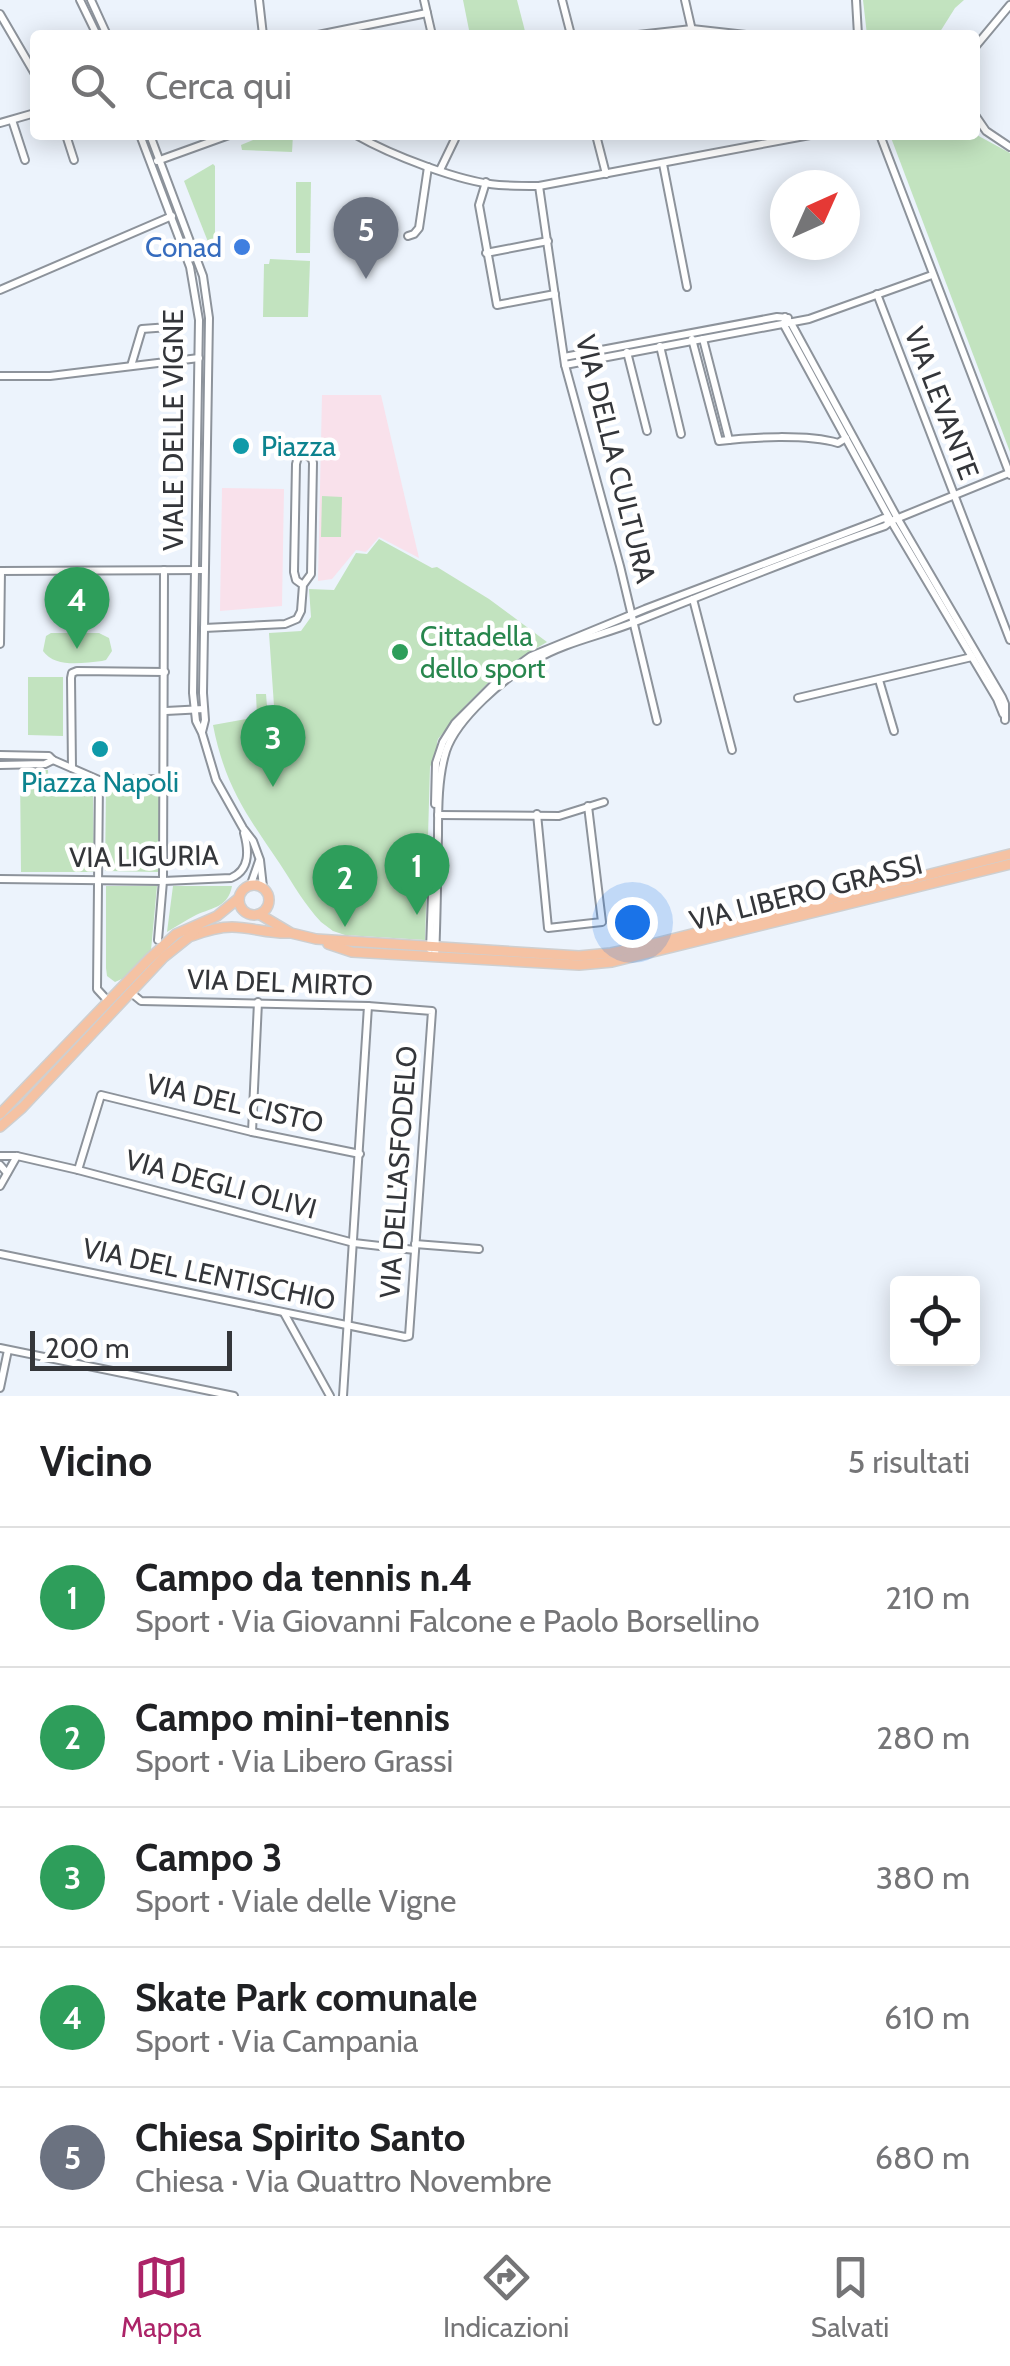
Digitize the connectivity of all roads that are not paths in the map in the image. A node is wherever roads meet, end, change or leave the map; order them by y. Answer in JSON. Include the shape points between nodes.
{"nodes":[{"id":1,"x":259,"y":0,"type":"edge"},
{"id":2,"x":424,"y":0,"type":"edge"},
{"id":3,"x":562,"y":0,"type":"edge"},
{"id":4,"x":684,"y":0,"type":"edge"},
{"id":5,"x":856,"y":0,"type":"edge"},
{"id":6,"x":85,"y":1,"type":"edge"},
{"id":7,"x":1010,"y":6,"type":"edge"},
{"id":8,"x":427,"y":12,"type":"junction"},
{"id":9,"x":0,"y":14,"type":"edge"},
{"id":10,"x":95,"y":30,"type":"edge"},
{"id":11,"x":103,"y":30,"type":"edge"},
{"id":12,"x":262,"y":30,"type":"edge"},
{"id":13,"x":351,"y":30,"type":"edge"},
{"id":14,"x":431,"y":30,"type":"edge"},
{"id":15,"x":570,"y":30,"type":"edge"},
{"id":16,"x":692,"y":30,"type":"edge"},
{"id":17,"x":858,"y":30,"type":"edge"},
{"id":18,"x":980,"y":41,"type":"edge"},
{"id":19,"x":30,"y":65,"type":"edge"},
{"id":20,"x":30,"y":115,"type":"edge"},
{"id":21,"x":12,"y":120,"type":"junction"},
{"id":22,"x":980,"y":122,"type":"edge"},
{"id":23,"x":0,"y":123,"type":"edge"},
{"id":24,"x":68,"y":140,"type":"edge"},
{"id":25,"x":143,"y":140,"type":"edge"},
{"id":26,"x":151,"y":140,"type":"edge"},
{"id":27,"x":215,"y":140,"type":"edge"},
{"id":28,"x":365,"y":140,"type":"edge"},
{"id":29,"x":455,"y":140,"type":"edge"},
{"id":30,"x":597,"y":140,"type":"edge"},
{"id":31,"x":785,"y":140,"type":"edge"},
{"id":32,"x":882,"y":140,"type":"edge"},
{"id":33,"x":1010,"y":147,"type":"edge"},
{"id":34,"x":25,"y":160,"type":"dead end"},
{"id":35,"x":74,"y":160,"type":"dead end"},
{"id":36,"x":156,"y":162,"type":"junction"},
{"id":37,"x":663,"y":164,"type":"junction"},
{"id":38,"x":428,"y":167,"type":"junction"},
{"id":39,"x":440,"y":170,"type":"junction"},
{"id":40,"x":606,"y":174,"type":"junction"},
{"id":41,"x":486,"y":182,"type":"junction"},
{"id":42,"x":539,"y":186,"type":"junction"},
{"id":43,"x":172,"y":216,"type":"junction"},
{"id":44,"x":408,"y":236,"type":"dead end"},
{"id":45,"x":548,"y":241,"type":"junction"},
{"id":46,"x":486,"y":253,"type":"junction"},
{"id":47,"x":932,"y":275,"type":"junction"},
{"id":48,"x":687,"y":287,"type":"dead end"},
{"id":49,"x":0,"y":290,"type":"edge"},
{"id":50,"x":555,"y":294,"type":"junction"},
{"id":51,"x":877,"y":294,"type":"junction"},
{"id":52,"x":787,"y":322,"type":"junction"},
{"id":53,"x":702,"y":336,"type":"junction"},
{"id":54,"x":692,"y":338,"type":"junction"},
{"id":55,"x":659,"y":344,"type":"junction"},
{"id":56,"x":627,"y":350,"type":"junction"},
{"id":57,"x":199,"y":358,"type":"junction"},
{"id":58,"x":564,"y":361,"type":"junction"},
{"id":59,"x":170,"y":362,"type":"junction"},
{"id":60,"x":131,"y":366,"type":"junction"},
{"id":61,"x":0,"y":376,"type":"edge"},
{"id":62,"x":647,"y":431,"type":"dead end"},
{"id":63,"x":681,"y":434,"type":"dead end"},
{"id":64,"x":846,"y":438,"type":"junction"},
{"id":65,"x":728,"y":440,"type":"junction"},
{"id":66,"x":1010,"y":474,"type":"edge"},
{"id":67,"x":953,"y":496,"type":"junction"},
{"id":68,"x":894,"y":520,"type":"junction"},
{"id":69,"x":164,"y":570,"type":"junction"},
{"id":70,"x":200,"y":570,"type":"junction"},
{"id":71,"x":0,"y":571,"type":"edge"},
{"id":72,"x":303,"y":585,"type":"junction"},
{"id":73,"x":693,"y":596,"type":"junction"},
{"id":74,"x":0,"y":618,"type":"edge"},
{"id":75,"x":632,"y":619,"type":"junction"},
{"id":76,"x":204,"y":628,"type":"junction"},
{"id":77,"x":1010,"y":640,"type":"edge"},
{"id":78,"x":0,"y":644,"type":"edge"},
{"id":79,"x":975,"y":656,"type":"junction"},
{"id":80,"x":165,"y":672,"type":"junction"},
{"id":81,"x":879,"y":680,"type":"junction"},
{"id":82,"x":798,"y":698,"type":"dead end"},
{"id":83,"x":1004,"y":701,"type":"edge"},
{"id":84,"x":204,"y":709,"type":"junction"},
{"id":85,"x":195,"y":710,"type":"junction"},
{"id":86,"x":165,"y":712,"type":"junction"},
{"id":87,"x":657,"y":721,"type":"dead end"},
{"id":88,"x":894,"y":731,"type":"dead end"},
{"id":89,"x":202,"y":733,"type":"junction"},
{"id":90,"x":732,"y":750,"type":"dead end"},
{"id":91,"x":0,"y":755,"type":"edge"},
{"id":92,"x":52,"y":760,"type":"junction"},
{"id":93,"x":0,"y":765,"type":"edge"},
{"id":94,"x":72,"y":768,"type":"junction"},
{"id":95,"x":99,"y":780,"type":"junction"},
{"id":96,"x":164,"y":780,"type":"junction"},
{"id":97,"x":438,"y":783,"type":"junction"},
{"id":98,"x":604,"y":802,"type":"dead end"},
{"id":99,"x":588,"y":806,"type":"junction"},
{"id":100,"x":537,"y":814,"type":"junction"},
{"id":101,"x":438,"y":815,"type":"junction"},
{"id":102,"x":243,"y":828,"type":"junction"},
{"id":103,"x":436,"y":846,"type":"junction"},
{"id":104,"x":1010,"y":854,"type":"edge"},
{"id":105,"x":260,"y":860,"type":"junction"},
{"id":106,"x":1010,"y":864,"type":"edge"},
{"id":107,"x":0,"y":880,"type":"edge"},
{"id":108,"x":97,"y":880,"type":"junction"},
{"id":109,"x":163,"y":881,"type":"junction"},
{"id":110,"x":251,"y":884,"type":"junction"},
{"id":111,"x":263,"y":886,"type":"junction"},
{"id":112,"x":239,"y":898,"type":"junction"},
{"id":113,"x":244,"y":911,"type":"junction"},
{"id":114,"x":263,"y":911,"type":"junction"},
{"id":115,"x":216,"y":916,"type":"junction"},
{"id":116,"x":200,"y":924,"type":"junction"},
{"id":117,"x":291,"y":933,"type":"junction"},
{"id":118,"x":189,"y":937,"type":"junction"},
{"id":119,"x":158,"y":940,"type":"dead end"},
{"id":120,"x":433,"y":952,"type":"junction"},
{"id":121,"x":130,"y":992,"type":"junction"},
{"id":122,"x":108,"y":1001,"type":"junction"},
{"id":123,"x":258,"y":1002,"type":"junction"},
{"id":124,"x":368,"y":1006,"type":"junction"},
{"id":125,"x":432,"y":1011,"type":"joint"},
{"id":126,"x":42,"y":1078,"type":"junction"},
{"id":127,"x":0,"y":1114,"type":"edge"},
{"id":128,"x":0,"y":1127,"type":"edge"},
{"id":129,"x":252,"y":1132,"type":"junction"},
{"id":130,"x":360,"y":1154,"type":"junction"},
{"id":131,"x":0,"y":1156,"type":"edge"},
{"id":132,"x":16,"y":1156,"type":"junction"},
{"id":133,"x":0,"y":1165,"type":"edge"},
{"id":134,"x":78,"y":1170,"type":"junction"},
{"id":135,"x":7,"y":1173,"type":"junction"},
{"id":136,"x":0,"y":1186,"type":"edge"},
{"id":137,"x":354,"y":1243,"type":"junction"},
{"id":138,"x":415,"y":1247,"type":"junction"},
{"id":139,"x":479,"y":1249,"type":"dead end"},
{"id":140,"x":0,"y":1254,"type":"edge"},
{"id":141,"x":284,"y":1312,"type":"junction"},
{"id":142,"x":346,"y":1325,"type":"junction"},
{"id":143,"x":408,"y":1336,"type":"joint"},
{"id":144,"x":4,"y":1349,"type":"edge"},
{"id":145,"x":0,"y":1388,"type":"edge"},
{"id":146,"x":234,"y":1396,"type":"edge"},
{"id":147,"x":330,"y":1396,"type":"edge"},
{"id":148,"x":343,"y":1396,"type":"edge"}],
"edges":[{"from":1,"to":12,"type":"street"},
{"from":2,"to":8,"type":"street"},
{"from":3,"to":15,"type":"street"},
{"from":4,"to":16,"type":"street"},
{"from":5,"to":17,"type":"street"},
{"from":6,"to":10,"type":"street"},
{"from":6,"to":11,"type":"street"},
{"from":7,"to":18,"type":"street"},
{"from":8,"to":13,"type":"street"},
{"from":8,"to":14,"type":"street"},
{"from":9,"to":19,"type":"street"},
{"from":20,"to":21,"type":"street"},
{"from":21,"to":23,"type":"street"},
{"from":21,"to":34,"type":"street"},
{"from":22,"to":33,"type":"street"},
{"from":24,"to":35,"type":"street"},
{"from":25,"to":36,"type":"street","name":"VIALE DELLE VIGNE"},
{"from":26,"to":36,"type":"street","name":"VIALE DELLE VIGNE"},
{"from":27,"to":36,"type":"street"},
{"from":28,"to":38,"type":"street"},
{"from":29,"to":39,"type":"street"},
{"from":30,"to":40,"type":"street"},
{"from":31,"to":37,"type":"street"},
{"from":32,"to":47,"type":"street"},
{"from":36,"to":43,"type":"street","name":"VIALE DELLE VIGNE"},
{"from":36,"to":70,"type":"street","name":"VIALE DELLE VIGNE","via":[[203,276],[209,318]]},
{"from":37,"to":40,"type":"street"},
{"from":37,"to":48,"type":"street"},
{"from":38,"to":39,"type":"street"},
{"from":38,"to":44,"type":"street","via":[[419,228]]},
{"from":39,"to":41,"type":"street"},
{"from":40,"to":42,"type":"street"},
{"from":41,"to":42,"type":"street"},
{"from":41,"to":46,"type":"street","via":[[479,206]]},
{"from":42,"to":45,"type":"street","name":"VIA DELLA CULTURA"},
{"from":43,"to":49,"type":"street"},
{"from":43,"to":57,"type":"street","name":"VIALE DELLE VIGNE","via":[[194,277]]},
{"from":45,"to":46,"type":"street"},
{"from":45,"to":50,"type":"street","name":"VIA DELLA CULTURA"},
{"from":46,"to":50,"type":"street","via":[[497,305]]},
{"from":47,"to":51,"type":"street"},
{"from":47,"to":66,"type":"street"},
{"from":50,"to":58,"type":"street","name":"VIA DELLA CULTURA"},
{"from":51,"to":52,"type":"street"},
{"from":51,"to":67,"type":"street","name":"VIA LEVANTE"},
{"from":52,"to":53,"type":"street"},
{"from":52,"to":64,"type":"street"},
{"from":52,"to":68,"type":"street"},
{"from":53,"to":54,"type":"street"},
{"from":53,"to":65,"type":"street"},
{"from":54,"to":55,"type":"street"},
{"from":54,"to":65,"type":"street","via":[[719,441]]},
{"from":55,"to":56,"type":"street"},
{"from":55,"to":63,"type":"street"},
{"from":56,"to":58,"type":"street"},
{"from":56,"to":62,"type":"street"},
{"from":57,"to":59,"type":"street"},
{"from":57,"to":70,"type":"street","name":"VIALE DELLE VIGNE"},
{"from":58,"to":75,"type":"street","name":"VIA DELLA CULTURA"},
{"from":59,"to":60,"type":"street"},
{"from":59,"to":60,"type":"street","via":[[169,327],[142,329]]},
{"from":60,"to":61,"type":"street"},
{"from":64,"to":65,"type":"street"},
{"from":64,"to":68,"type":"street"},
{"from":66,"to":67,"type":"street"},
{"from":67,"to":68,"type":"street"},
{"from":67,"to":77,"type":"street","name":"VIA LEVANTE"},
{"from":68,"to":73,"type":"street","via":[[884,518]]},
{"from":68,"to":79,"type":"street"},
{"from":69,"to":70,"type":"street"},
{"from":69,"to":71,"type":"street"},
{"from":69,"to":80,"type":"street"},
{"from":70,"to":76,"type":"street","name":"VIALE DELLE VIGNE"},
{"from":70,"to":85,"type":"street","name":"VIALE DELLE VIGNE"},
{"from":71,"to":74,"type":"street"},
{"from":72,"to":72,"type":"street","via":[[311,574],[313,464],[305,454],[296,464],[294,536],[294,572]]},
{"from":72,"to":76,"type":"street","via":[[297,619]]},
{"from":73,"to":75,"type":"street"},
{"from":73,"to":90,"type":"street"},
{"from":74,"to":78,"type":"street"},
{"from":75,"to":87,"type":"street","name":"VIA DELLA CULTURA"},
{"from":75,"to":97,"type":"street","via":[[542,651],[503,680],[455,731]]},
{"from":76,"to":84,"type":"street","name":"VIALE DELLE VIGNE"},
{"from":79,"to":81,"type":"street"},
{"from":79,"to":83,"type":"street"},
{"from":80,"to":86,"type":"street"},
{"from":80,"to":94,"type":"street","via":[[72,673]]},
{"from":81,"to":82,"type":"street"},
{"from":81,"to":88,"type":"street"},
{"from":84,"to":85,"type":"street"},
{"from":84,"to":89,"type":"street","name":"VIALE DELLE VIGNE"},
{"from":85,"to":86,"type":"street"},
{"from":85,"to":89,"type":"street","name":"VIALE DELLE VIGNE"},
{"from":86,"to":96,"type":"street"},
{"from":89,"to":102,"type":"street","name":"VIALE DELLE VIGNE","via":[[216,780]]},
{"from":91,"to":92,"type":"street"},
{"from":92,"to":93,"type":"street"},
{"from":92,"to":94,"type":"street"},
{"from":94,"to":95,"type":"street"},
{"from":95,"to":96,"type":"street"},
{"from":95,"to":108,"type":"street"},
{"from":96,"to":109,"type":"street"},
{"from":97,"to":101,"type":"street"},
{"from":97,"to":103,"type":"street"},
{"from":98,"to":99,"type":"street"},
{"from":99,"to":100,"type":"street","via":[[559,816]]},
{"from":99,"to":100,"type":"street","via":[[602,922],[548,928]]},
{"from":100,"to":101,"type":"street"},
{"from":101,"to":103,"type":"street"},
{"from":102,"to":105,"type":"street","name":"VIALE DELLE VIGNE"},
{"from":102,"to":109,"type":"street","name":"VIA LIGURIA","via":[[248,857],[238,876]]},
{"from":103,"to":120,"type":"street"},
{"from":104,"to":120,"type":"main road","name":"VIA LIBERO GRASSI","via":[[611,954]]},
{"from":105,"to":110,"type":"street"},
{"from":105,"to":111,"type":"street","name":"VIALE DELLE VIGNE"},
{"from":106,"to":120,"type":"main road","name":"VIA LIBERO GRASSI","via":[[612,962]]},
{"from":107,"to":108,"type":"street","name":"VIA LIGURIA"},
{"from":108,"to":109,"type":"street","name":"VIA LIGURIA"},
{"from":108,"to":122,"type":"street","via":[[97,989]]},
{"from":109,"to":119,"type":"street"},
{"from":110,"to":111,"type":"main road"},
{"from":110,"to":112,"type":"main road"},
{"from":111,"to":114,"type":"main road","via":[[270,898]]},
{"from":112,"to":113,"type":"main road"},
{"from":112,"to":115,"type":"main road"},
{"from":113,"to":114,"type":"main road"},
{"from":113,"to":115,"type":"main road"},
{"from":114,"to":117,"type":"main road"},
{"from":115,"to":116,"type":"main road"},
{"from":116,"to":118,"type":"main road"},
{"from":116,"to":122,"type":"main road","via":[[176,934]]},
{"from":117,"to":118,"type":"main road","via":[[233,927]]},
{"from":117,"to":120,"type":"main road","name":"VIA LIBERO GRASSI","via":[[352,952]]},
{"from":118,"to":121,"type":"main road"},
{"from":121,"to":123,"type":"street","name":"VIA DEL MIRTO","via":[[141,1000]]},
{"from":121,"to":126,"type":"main road"},
{"from":122,"to":126,"type":"main road"},
{"from":123,"to":124,"type":"street","name":"VIA DEL MIRTO"},
{"from":123,"to":129,"type":"street"},
{"from":124,"to":125,"type":"street","name":"VIA DEL MIRTO"},
{"from":124,"to":130,"type":"street"},
{"from":125,"to":138,"type":"street","name":"VIA DELL'ASFODELO"},
{"from":126,"to":127,"type":"main road"},
{"from":126,"to":128,"type":"main road"},
{"from":129,"to":130,"type":"street","name":"VIA DEL CISTO"},
{"from":129,"to":134,"type":"street","name":"VIA DEL CISTO","via":[[101,1095]]},
{"from":130,"to":137,"type":"street"},
{"from":131,"to":132,"type":"street","name":"VIA DEGLI OLIVI"},
{"from":132,"to":134,"type":"street","name":"VIA DEGLI OLIVI"},
{"from":132,"to":135,"type":"street"},
{"from":133,"to":135,"type":"street"},
{"from":134,"to":137,"type":"street","name":"VIA DEGLI OLIVI"},
{"from":135,"to":136,"type":"street"},
{"from":137,"to":138,"type":"street","name":"VIA DEGLI OLIVI"},
{"from":137,"to":142,"type":"street"},
{"from":138,"to":139,"type":"street","name":"VIA DEGLI OLIVI"},
{"from":138,"to":143,"type":"street","name":"VIA DELL'ASFODELO"},
{"from":140,"to":141,"type":"street","name":"VIA DEL LENTISCHIO"},
{"from":141,"to":142,"type":"street","name":"VIA DEL LENTISCHIO"},
{"from":141,"to":147,"type":"street"},
{"from":142,"to":143,"type":"street","name":"VIA DEL LENTISCHIO"},
{"from":142,"to":148,"type":"street"},
{"from":144,"to":145,"type":"street"},
{"from":144,"to":146,"type":"street"}]}
